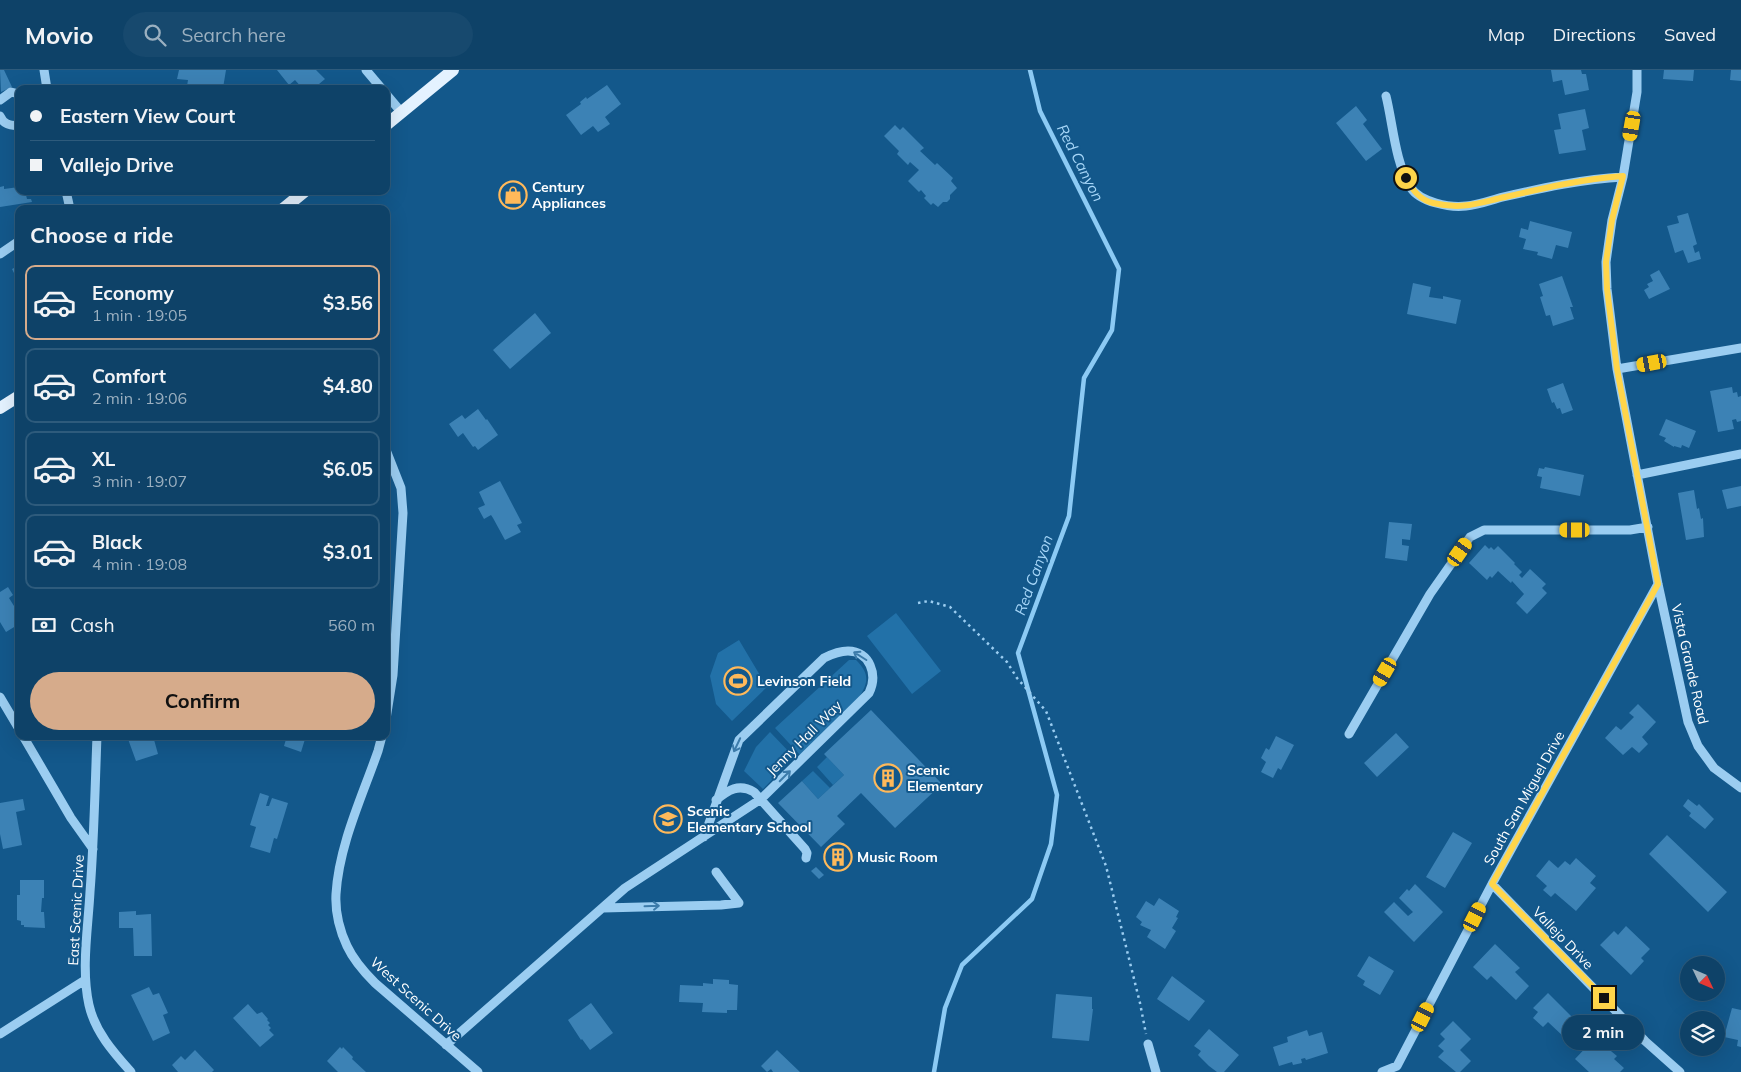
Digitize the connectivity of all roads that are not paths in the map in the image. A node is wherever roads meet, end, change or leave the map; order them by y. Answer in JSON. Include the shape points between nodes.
{"nodes":[{"id":1,"x":44,"y":70,"type":"edge"},
{"id":2,"x":366,"y":70,"type":"edge"},
{"id":3,"x":453,"y":70,"type":"edge"},
{"id":4,"x":1637,"y":70,"type":"edge"},
{"id":5,"x":46,"y":85,"type":"edge"},
{"id":6,"x":379,"y":85,"type":"edge"},
{"id":7,"x":15,"y":93,"type":"edge"},
{"id":8,"x":1386,"y":96,"type":"dead end"},
{"id":9,"x":390,"y":99,"type":"edge"},
{"id":10,"x":0,"y":100,"type":"edge"},
{"id":11,"x":402,"y":113,"type":"junction"},
{"id":12,"x":0,"y":116,"type":"edge"},
{"id":13,"x":390,"y":122,"type":"edge"},
{"id":14,"x":15,"y":126,"type":"edge"},
{"id":15,"x":1623,"y":176,"type":"junction"},
{"id":16,"x":301,"y":195,"type":"edge"},
{"id":17,"x":290,"y":205,"type":"edge"},
{"id":18,"x":15,"y":244,"type":"edge"},
{"id":19,"x":0,"y":254,"type":"edge"},
{"id":20,"x":1741,"y":348,"type":"edge"},
{"id":21,"x":1617,"y":369,"type":"junction"},
{"id":22,"x":15,"y":399,"type":"edge"},
{"id":23,"x":0,"y":408,"type":"edge"},
{"id":24,"x":1741,"y":454,"type":"edge"},
{"id":25,"x":390,"y":461,"type":"edge"},
{"id":26,"x":1637,"y":475,"type":"junction"},
{"id":27,"x":1648,"y":527,"type":"junction"},
{"id":28,"x":1658,"y":584,"type":"junction"},
{"id":29,"x":390,"y":694,"type":"edge"},
{"id":30,"x":0,"y":697,"type":"edge"},
{"id":31,"x":15,"y":722,"type":"edge"},
{"id":32,"x":1349,"y":734,"type":"dead end"},
{"id":33,"x":25,"y":740,"type":"edge"},
{"id":34,"x":96,"y":740,"type":"edge"},
{"id":35,"x":381,"y":740,"type":"edge"},
{"id":36,"x":1741,"y":788,"type":"edge"},
{"id":37,"x":761,"y":799,"type":"junction"},
{"id":38,"x":716,"y":800,"type":"junction"},
{"id":39,"x":704,"y":837,"type":"junction"},
{"id":40,"x":93,"y":849,"type":"junction"},
{"id":41,"x":806,"y":858,"type":"dead end"},
{"id":42,"x":716,"y":872,"type":"dead end"},
{"id":43,"x":1492,"y":884,"type":"junction"},
{"id":44,"x":603,"y":908,"type":"junction"},
{"id":45,"x":85,"y":980,"type":"junction"},
{"id":46,"x":0,"y":1034,"type":"edge"},
{"id":47,"x":1148,"y":1044,"type":"road end"},
{"id":48,"x":446,"y":1045,"type":"junction"},
{"id":49,"x":1400,"y":1069,"type":"edge"},
{"id":50,"x":132,"y":1072,"type":"edge"},
{"id":51,"x":478,"y":1072,"type":"edge"},
{"id":52,"x":1156,"y":1072,"type":"edge"},
{"id":53,"x":1382,"y":1072,"type":"edge"},
{"id":54,"x":1680,"y":1072,"type":"edge"}],
"edges":[{"from":1,"to":5,"type":"street"},
{"from":2,"to":6,"type":"street"},
{"from":3,"to":11,"type":"main road"},
{"from":4,"to":15,"type":"street","name":"Vista Grande Road","via":[[1638,92]]},
{"from":7,"to":10,"type":"street","via":[[11,92]]},
{"from":8,"to":15,"type":"street","via":[[1401,167],[1412,188],[1421,198],[1432,203],[1466,206],[1596,178]]},
{"from":9,"to":11,"type":"street"},
{"from":11,"to":13,"type":"main road"},
{"from":12,"to":14,"type":"street","via":[[9,125]]},
{"from":15,"to":21,"type":"street","name":"Vista Grande Road","via":[[1606,262]]},
{"from":16,"to":17,"type":"main road"},
{"from":18,"to":19,"type":"street"},
{"from":20,"to":21,"type":"street"},
{"from":21,"to":26,"type":"street","name":"Vista Grande Road"},
{"from":22,"to":23,"type":"main road"},
{"from":24,"to":26,"type":"street"},
{"from":25,"to":29,"type":"street","via":[[400,488],[403,513]]},
{"from":26,"to":27,"type":"street","name":"Vista Grande Road"},
{"from":27,"to":28,"type":"street","name":"Vista Grande Road"},
{"from":27,"to":32,"type":"street","via":[[1630,530],[1484,530],[1470,537],[1430,594]]},
{"from":28,"to":36,"type":"street","name":"Vista Grande Road","via":[[1688,722],[1698,746],[1714,768]]},
{"from":28,"to":43,"type":"street","name":"South San Miguel Drive"},
{"from":30,"to":31,"type":"street"},
{"from":33,"to":40,"type":"street"},
{"from":34,"to":40,"type":"street","name":"East Scenic Drive"},
{"from":35,"to":48,"type":"street","name":"West Scenic Drive","via":[[340,866],[337,914],[348,948],[360,967]]},
{"from":37,"to":38,"type":"street","via":[[747,788],[739,787]]},
{"from":37,"to":38,"type":"street","name":"Jenny Hall Way","one_way":true,"via":[[869,693],[874,681],[873,672],[860,654],[842,651],[824,658],[739,740]]},
{"from":37,"to":39,"type":"street","name":"Jenny Hall Way"},
{"from":37,"to":41,"type":"street","via":[[806,849]]},
{"from":38,"to":39,"type":"street","name":"Jenny Hall Way"},
{"from":39,"to":44,"type":"street","name":"Jenny Hall Way","via":[[626,888]]},
{"from":40,"to":45,"type":"street","name":"East Scenic Drive"},
{"from":44,"to":42,"type":"street","one_way":true,"via":[[739,903]]},
{"from":43,"to":49,"type":"street","name":"South San Miguel Drive"},
{"from":43,"to":54,"type":"street","name":"Vallejo Drive","via":[[1645,1041]]},
{"from":44,"to":48,"type":"street","name":"Jenny Hall Way"},
{"from":45,"to":46,"type":"street"},
{"from":45,"to":50,"type":"street","name":"East Scenic Drive","via":[[98,1028]]},
{"from":47,"to":52,"type":"street"},
{"from":48,"to":51,"type":"street","name":"West Scenic Drive"},
{"from":49,"to":53,"type":"street","name":"South San Miguel Drive"}]}
